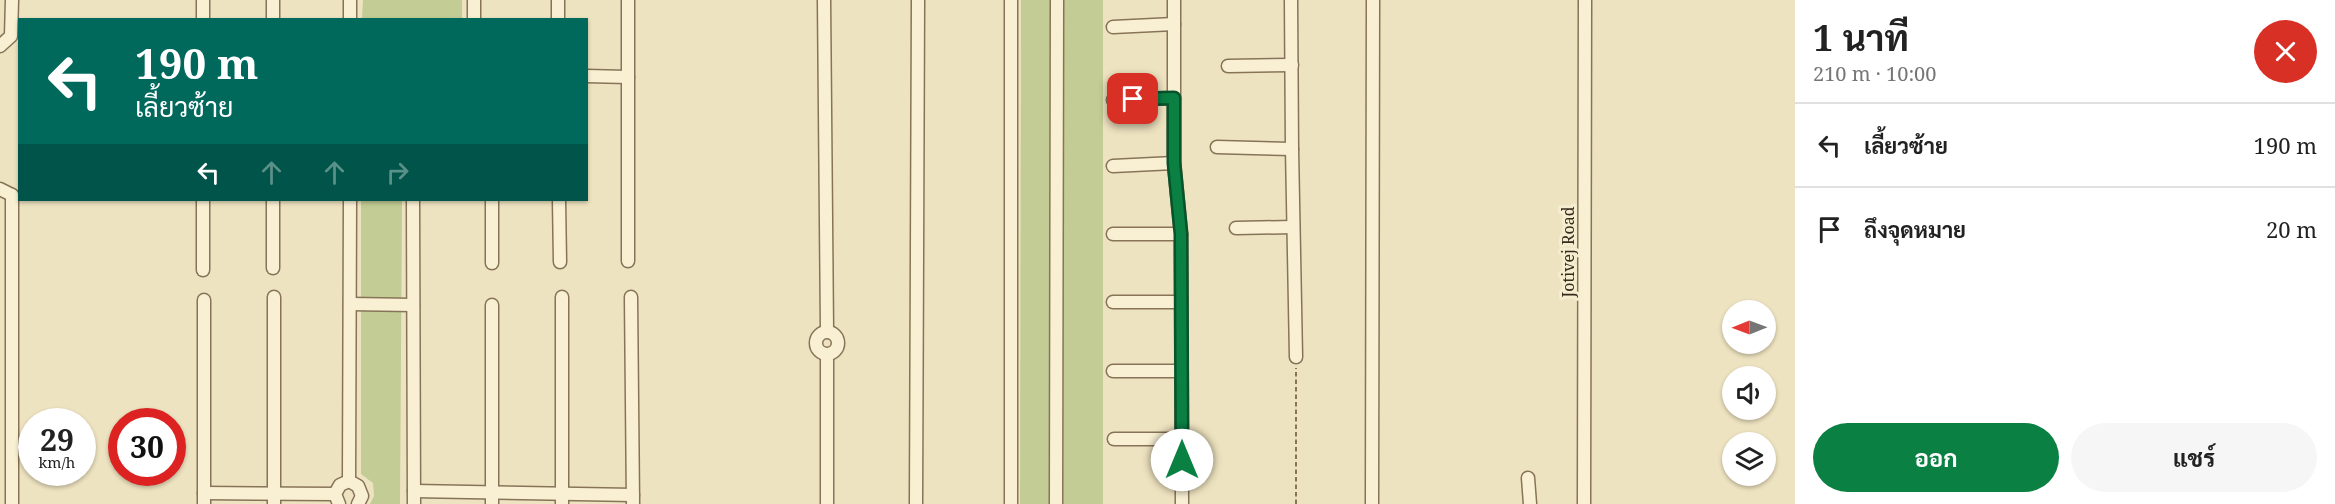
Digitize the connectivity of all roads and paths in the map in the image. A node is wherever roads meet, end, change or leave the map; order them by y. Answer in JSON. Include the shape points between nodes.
{"nodes":[{"id":1,"x":12,"y":0,"type":"edge"},
{"id":2,"x":203,"y":0,"type":"edge"},
{"id":3,"x":273,"y":0,"type":"edge"},
{"id":4,"x":350,"y":0,"type":"edge"},
{"id":5,"x":474,"y":0,"type":"edge"},
{"id":6,"x":558,"y":0,"type":"edge"},
{"id":7,"x":628,"y":0,"type":"edge"},
{"id":8,"x":824,"y":0,"type":"edge"},
{"id":9,"x":918,"y":0,"type":"edge"},
{"id":10,"x":1011,"y":0,"type":"edge"},
{"id":11,"x":1057,"y":0,"type":"edge"},
{"id":12,"x":1174,"y":0,"type":"edge"},
{"id":13,"x":1292,"y":0,"type":"edge"},
{"id":14,"x":1373,"y":0,"type":"edge"},
{"id":15,"x":1585,"y":0,"type":"edge"},
{"id":16,"x":203,"y":18,"type":"edge"},
{"id":17,"x":273,"y":18,"type":"edge"},
{"id":18,"x":350,"y":18,"type":"edge"},
{"id":19,"x":474,"y":18,"type":"edge"},
{"id":20,"x":558,"y":18,"type":"edge"},
{"id":21,"x":1174,"y":24,"type":"junction"},
{"id":22,"x":1113,"y":27,"type":"dead end"},
{"id":23,"x":16,"y":39,"type":"edge"},
{"id":24,"x":0,"y":46,"type":"edge"},
{"id":25,"x":1292,"y":65,"type":"junction"},
{"id":26,"x":1228,"y":66,"type":"dead end"},
{"id":27,"x":588,"y":76,"type":"edge"},
{"id":28,"x":628,"y":77,"type":"junction"},
{"id":29,"x":1174,"y":98,"type":"junction"},
{"id":30,"x":1113,"y":100,"type":"dead end"},
{"id":31,"x":1217,"y":147,"type":"dead end"},
{"id":32,"x":1292,"y":149,"type":"junction"},
{"id":33,"x":1174,"y":163,"type":"junction"},
{"id":34,"x":1113,"y":166,"type":"dead end"},
{"id":35,"x":0,"y":189,"type":"edge"},
{"id":36,"x":16,"y":193,"type":"edge"},
{"id":37,"x":203,"y":201,"type":"edge"},
{"id":38,"x":273,"y":201,"type":"edge"},
{"id":39,"x":350,"y":201,"type":"edge"},
{"id":40,"x":413,"y":201,"type":"edge"},
{"id":41,"x":492,"y":201,"type":"edge"},
{"id":42,"x":559,"y":201,"type":"edge"},
{"id":43,"x":1293,"y":227,"type":"junction"},
{"id":44,"x":1236,"y":228,"type":"dead end"},
{"id":45,"x":1113,"y":234,"type":"dead end"},
{"id":46,"x":1181,"y":234,"type":"junction"},
{"id":47,"x":628,"y":261,"type":"dead end"},
{"id":48,"x":560,"y":262,"type":"dead end"},
{"id":49,"x":492,"y":263,"type":"dead end"},
{"id":50,"x":273,"y":268,"type":"dead end"},
{"id":51,"x":203,"y":270,"type":"dead end"},
{"id":52,"x":274,"y":297,"type":"dead end"},
{"id":53,"x":562,"y":297,"type":"dead end"},
{"id":54,"x":631,"y":297,"type":"dead end"},
{"id":55,"x":204,"y":300,"type":"dead end"},
{"id":56,"x":1113,"y":302,"type":"dead end"},
{"id":57,"x":1181,"y":302,"type":"junction"},
{"id":58,"x":350,"y":304,"type":"junction"},
{"id":59,"x":413,"y":304,"type":"junction"},
{"id":60,"x":492,"y":305,"type":"dead end"},
{"id":61,"x":1296,"y":357,"type":"joint"},
{"id":62,"x":1113,"y":371,"type":"dead end"},
{"id":63,"x":1181,"y":371,"type":"junction"},
{"id":64,"x":1114,"y":439,"type":"dead end"},
{"id":65,"x":1181,"y":439,"type":"junction"},
{"id":66,"x":1528,"y":478,"type":"dead end"},
{"id":67,"x":349,"y":481,"type":"junction"},
{"id":68,"x":414,"y":498,"type":"edge"},
{"id":69,"x":492,"y":498,"type":"edge"},
{"id":70,"x":204,"y":499,"type":"edge"},
{"id":71,"x":274,"y":499,"type":"edge"},
{"id":72,"x":337,"y":499,"type":"edge"},
{"id":73,"x":562,"y":499,"type":"edge"},
{"id":74,"x":633,"y":499,"type":"edge"},
{"id":75,"x":12,"y":504,"type":"edge"},
{"id":76,"x":358,"y":504,"type":"edge"},
{"id":77,"x":827,"y":504,"type":"edge"},
{"id":78,"x":916,"y":504,"type":"edge"},
{"id":79,"x":1011,"y":504,"type":"edge"},
{"id":80,"x":1056,"y":504,"type":"edge"},
{"id":81,"x":1182,"y":504,"type":"edge"},
{"id":82,"x":1296,"y":504,"type":"edge"},
{"id":83,"x":1372,"y":504,"type":"edge"},
{"id":84,"x":1530,"y":504,"type":"edge"},
{"id":85,"x":1584,"y":504,"type":"edge"}],
"edges":[{"from":1,"to":23,"type":"street"},
{"from":2,"to":16,"type":"street"},
{"from":3,"to":17,"type":"street"},
{"from":4,"to":18,"type":"street"},
{"from":5,"to":19,"type":"street"},
{"from":6,"to":20,"type":"street"},
{"from":7,"to":28,"type":"street"},
{"from":8,"to":77,"type":"street","via":[[827,331],[815,343],[819,352],[827,356]]},
{"from":9,"to":78,"type":"street"},
{"from":10,"to":79,"type":"street"},
{"from":11,"to":80,"type":"street"},
{"from":12,"to":21,"type":"street"},
{"from":13,"to":25,"type":"street"},
{"from":14,"to":83,"type":"street"},
{"from":15,"to":85,"type":"street","name":"Jotivej Road"},
{"from":21,"to":22,"type":"street"},
{"from":21,"to":29,"type":"street"},
{"from":23,"to":24,"type":"street"},
{"from":25,"to":26,"type":"street"},
{"from":25,"to":32,"type":"street"},
{"from":27,"to":28,"type":"street"},
{"from":28,"to":47,"type":"street"},
{"from":29,"to":30,"type":"street"},
{"from":29,"to":33,"type":"street"},
{"from":31,"to":32,"type":"street"},
{"from":32,"to":43,"type":"street"},
{"from":33,"to":34,"type":"street"},
{"from":33,"to":46,"type":"street"},
{"from":35,"to":36,"type":"street"},
{"from":36,"to":75,"type":"street"},
{"from":37,"to":51,"type":"street"},
{"from":38,"to":50,"type":"street"},
{"from":39,"to":58,"type":"street"},
{"from":40,"to":59,"type":"street"},
{"from":41,"to":49,"type":"street"},
{"from":42,"to":48,"type":"street"},
{"from":43,"to":44,"type":"street"},
{"from":43,"to":61,"type":"street"},
{"from":45,"to":46,"type":"street"},
{"from":46,"to":57,"type":"street"},
{"from":52,"to":71,"type":"street"},
{"from":53,"to":73,"type":"street"},
{"from":54,"to":74,"type":"street"},
{"from":55,"to":70,"type":"street"},
{"from":56,"to":57,"type":"street"},
{"from":57,"to":63,"type":"street"},
{"from":58,"to":59,"type":"street"},
{"from":58,"to":67,"type":"street"},
{"from":59,"to":68,"type":"street"},
{"from":60,"to":69,"type":"street"},
{"from":61,"to":82,"type":"path"},
{"from":62,"to":63,"type":"street"},
{"from":63,"to":65,"type":"street"},
{"from":64,"to":65,"type":"street"},
{"from":65,"to":81,"type":"street"},
{"from":66,"to":84,"type":"street"},
{"from":67,"to":72,"type":"street","via":[[340,485]]},
{"from":67,"to":76,"type":"street","via":[[358,486],[362,496]]},
{"from":68,"to":69,"type":"street"},
{"from":69,"to":73,"type":"street"},
{"from":70,"to":71,"type":"street"},
{"from":71,"to":72,"type":"street"},
{"from":73,"to":74,"type":"street"}]}
